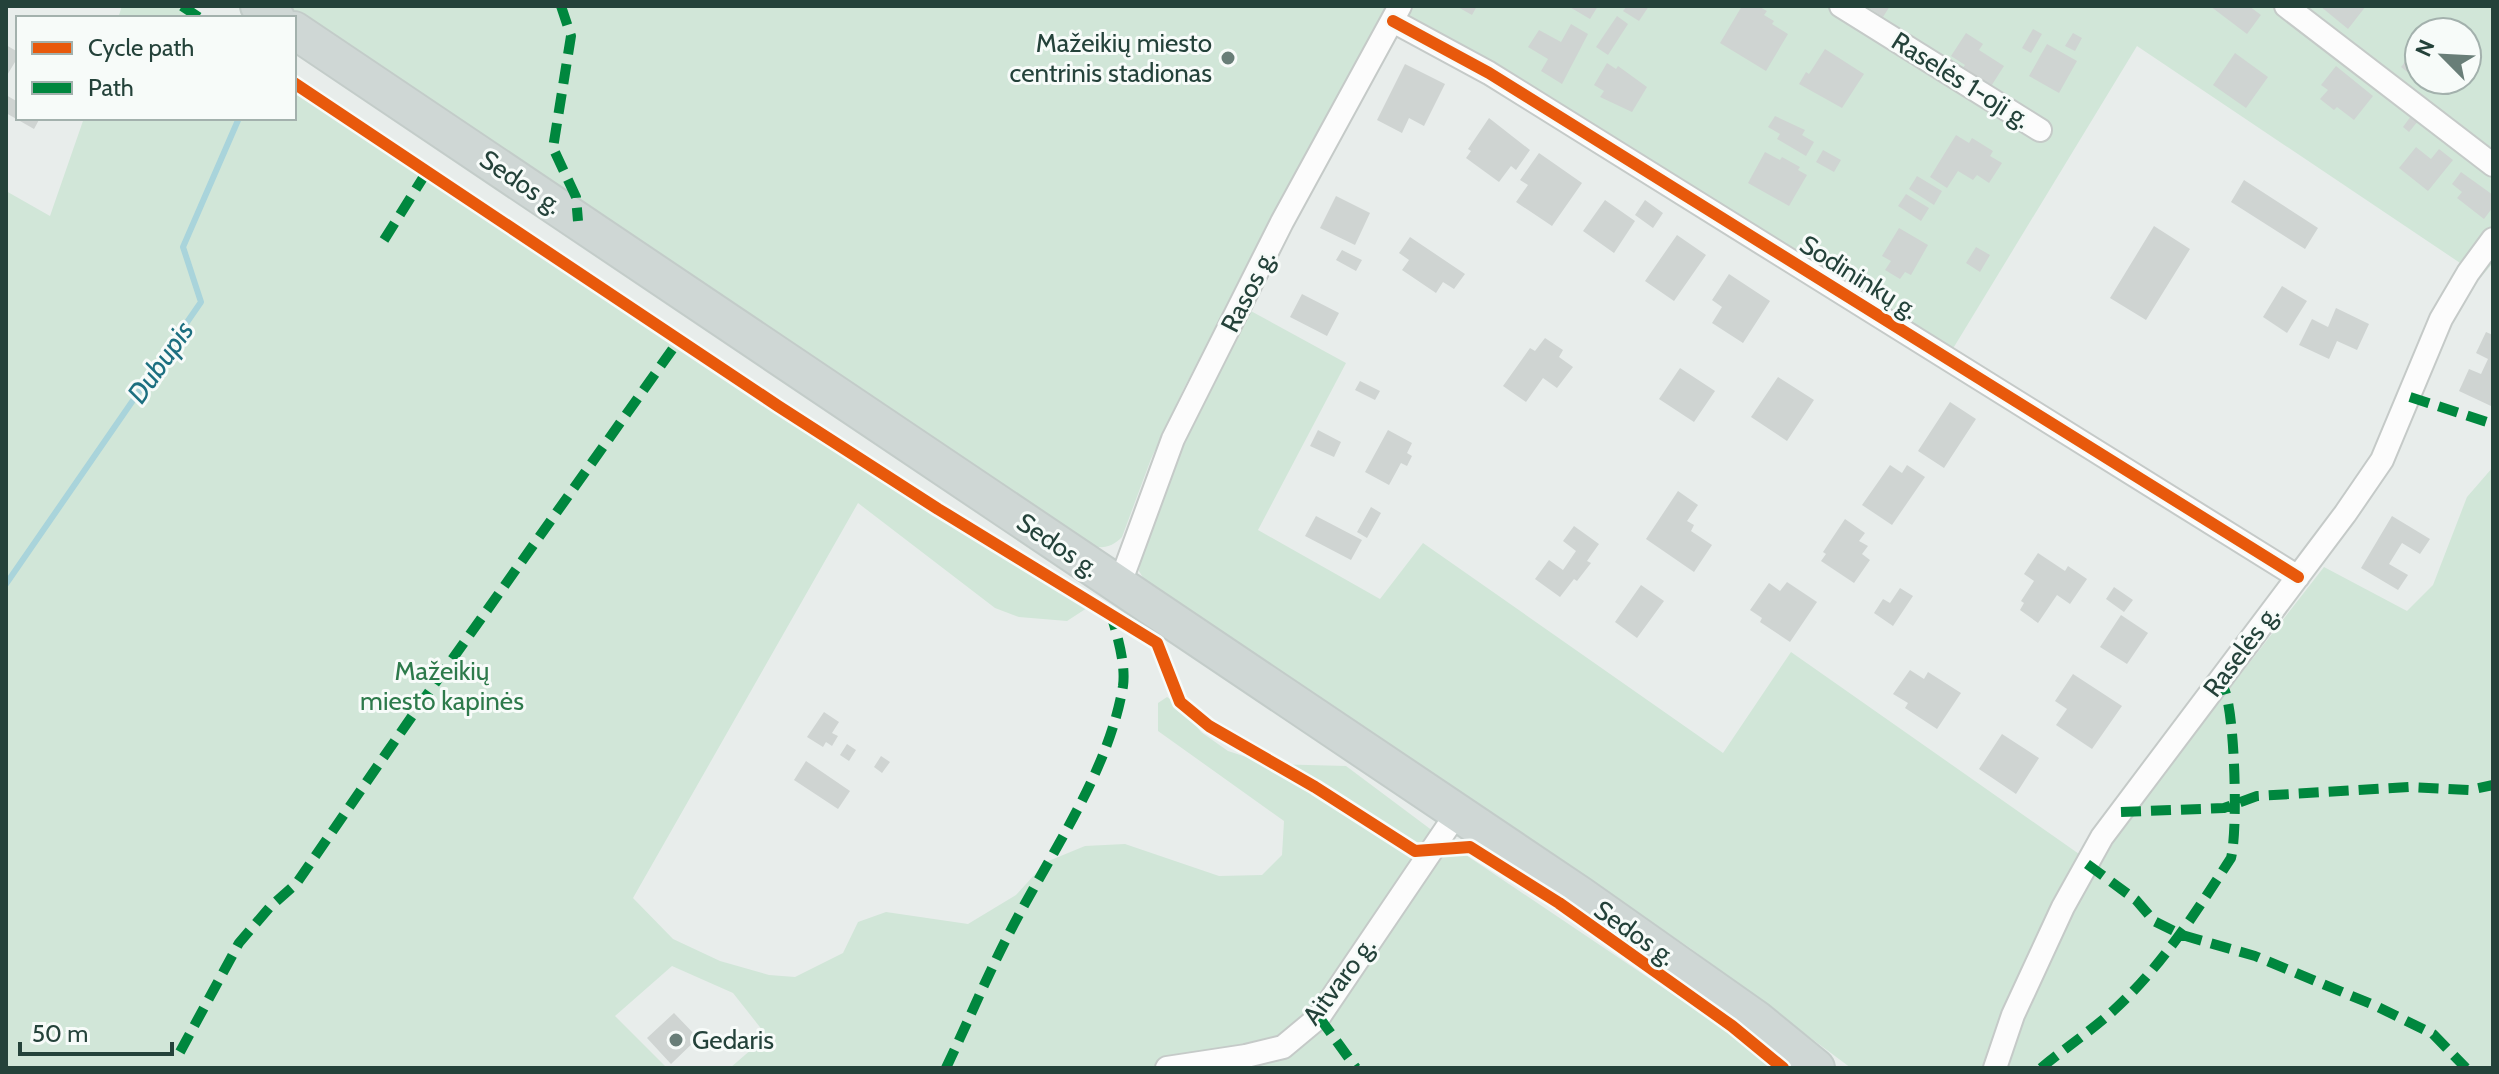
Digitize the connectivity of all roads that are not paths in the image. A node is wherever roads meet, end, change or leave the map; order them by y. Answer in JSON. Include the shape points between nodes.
{"nodes":[{"id":1,"x":1841,"y":6,"type":"edge"},
{"id":2,"x":2286,"y":6,"type":"edge"},
{"id":3,"x":1397,"y":14,"type":"edge"},
{"id":4,"x":296,"y":31,"type":"edge"},
{"id":5,"x":2040,"y":130,"type":"dead end"},
{"id":6,"x":2493,"y":165,"type":"edge"},
{"id":7,"x":2493,"y":239,"type":"edge"},
{"id":8,"x":2298,"y":577,"type":"junction"},
{"id":9,"x":1119,"y":586,"type":"junction"},
{"id":10,"x":1457,"y":813,"type":"junction"},
{"id":11,"x":1167,"y":1068,"type":"edge"},
{"id":12,"x":1816,"y":1068,"type":"edge"},
{"id":13,"x":1995,"y":1068,"type":"edge"}],
"edges":[{"from":1,"to":5,"type":"street","name":"Raselės 1-oji g."},
{"from":2,"to":6,"type":"street"},
{"from":3,"to":8,"type":"street","name":"Sodininkų g."},
{"from":3,"to":9,"type":"street","name":"Rasos g.","via":[[1282,222],[1173,439]]},
{"from":4,"to":9,"type":"main road","name":"Sedos g."},
{"from":7,"to":8,"type":"street","name":"Raselės g.","via":[[2441,319],[2382,460]]},
{"from":8,"to":13,"type":"street","name":"Raselės g.","via":[[2102,837],[2026,986]]},
{"from":9,"to":10,"type":"main road","name":"Sedos g."},
{"from":10,"to":11,"type":"street","name":"Aitvaro g.","via":[[1319,1017],[1283,1047]]},
{"from":10,"to":12,"type":"main road","name":"Sedos g.","via":[[1679,964]]}]}
